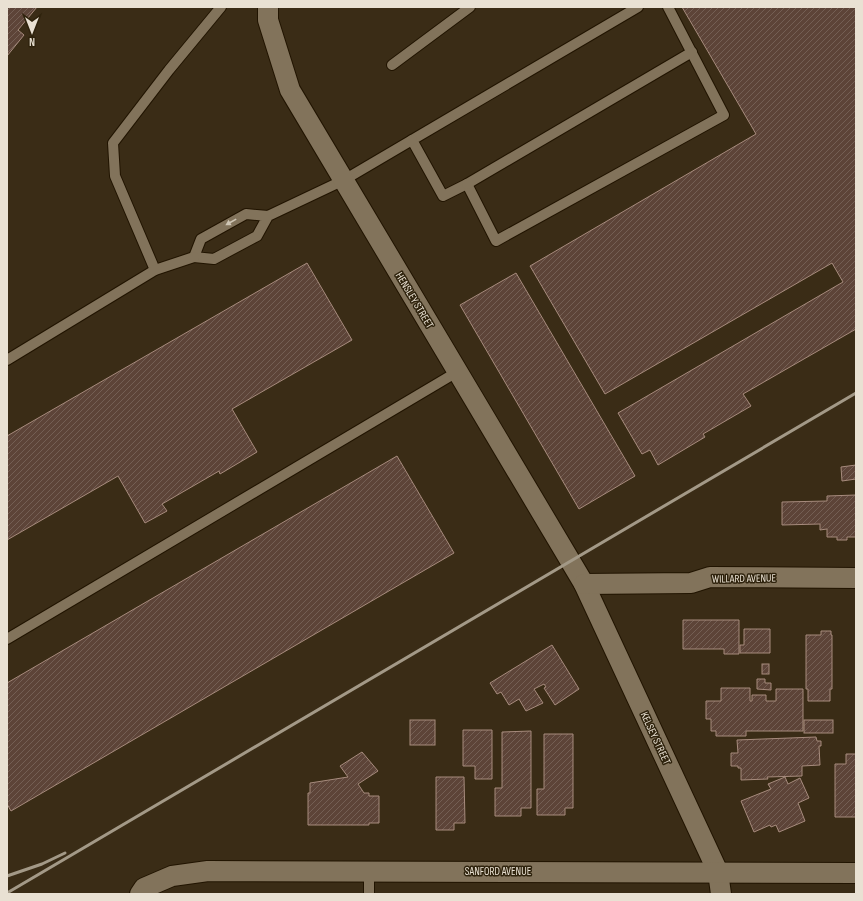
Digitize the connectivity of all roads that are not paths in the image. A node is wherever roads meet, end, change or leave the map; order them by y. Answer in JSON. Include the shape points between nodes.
{"nodes":[{"id":1,"x":221,"y":7,"type":"edge"},
{"id":2,"x":268,"y":7,"type":"edge"},
{"id":3,"x":470,"y":7,"type":"edge"},
{"id":4,"x":638,"y":7,"type":"edge"},
{"id":5,"x":668,"y":7,"type":"edge"},
{"id":6,"x":692,"y":52,"type":"junction"},
{"id":7,"x":392,"y":65,"type":"dead end"},
{"id":8,"x":412,"y":140,"type":"junction"},
{"id":9,"x":344,"y":180,"type":"junction"},
{"id":10,"x":467,"y":184,"type":"junction"},
{"id":11,"x":268,"y":216,"type":"junction"},
{"id":12,"x":194,"y":257,"type":"junction"},
{"id":13,"x":155,"y":270,"type":"junction"},
{"id":14,"x":7,"y":360,"type":"edge"},
{"id":15,"x":458,"y":372,"type":"junction"},
{"id":16,"x":856,"y":578,"type":"edge"},
{"id":17,"x":584,"y":584,"type":"junction"},
{"id":18,"x":7,"y":639,"type":"edge"},
{"id":19,"x":369,"y":871,"type":"junction"},
{"id":20,"x":718,"y":872,"type":"junction"},
{"id":21,"x":856,"y":872,"type":"edge"},
{"id":22,"x":142,"y":891,"type":"edge"},
{"id":23,"x":369,"y":894,"type":"edge"},
{"id":24,"x":721,"y":894,"type":"edge"}],
"edges":[{"from":1,"to":13,"type":"lane","via":[[113,143],[115,176]]},
{"from":2,"to":9,"type":"street","name":"HENSLEY STREET","via":[[268,20],[290,90]]},
{"from":3,"to":7,"type":"lane"},
{"from":4,"to":8,"type":"lane"},
{"from":5,"to":6,"type":"lane"},
{"from":6,"to":10,"type":"lane"},
{"from":6,"to":10,"type":"lane","via":[[724,115],[496,241]]},
{"from":8,"to":9,"type":"lane"},
{"from":8,"to":10,"type":"lane","via":[[443,196]]},
{"from":9,"to":11,"type":"lane"},
{"from":9,"to":15,"type":"street","name":"HENSLEY STREET"},
{"from":11,"to":12,"type":"lane","via":[[257,236],[214,259]]},
{"from":11,"to":12,"type":"lane","one_way":true,"via":[[246,214],[200,239]]},
{"from":12,"to":13,"type":"lane"},
{"from":13,"to":14,"type":"lane"},
{"from":15,"to":17,"type":"street","name":"HENSLEY STREET"},
{"from":15,"to":18,"type":"lane"},
{"from":16,"to":17,"type":"street","name":"WILLARD AVENUE","via":[[710,577],[691,583]]},
{"from":17,"to":20,"type":"street","name":"KELSEY STREET"},
{"from":19,"to":20,"type":"street","name":"SANFORD AVENUE"},
{"from":19,"to":22,"type":"street","name":"SANFORD AVENUE","via":[[208,871],[172,876]]},
{"from":19,"to":23,"type":"lane"},
{"from":20,"to":21,"type":"street","name":"SANFORD AVENUE"},
{"from":20,"to":24,"type":"street","name":"KELSEY STREET"}]}
